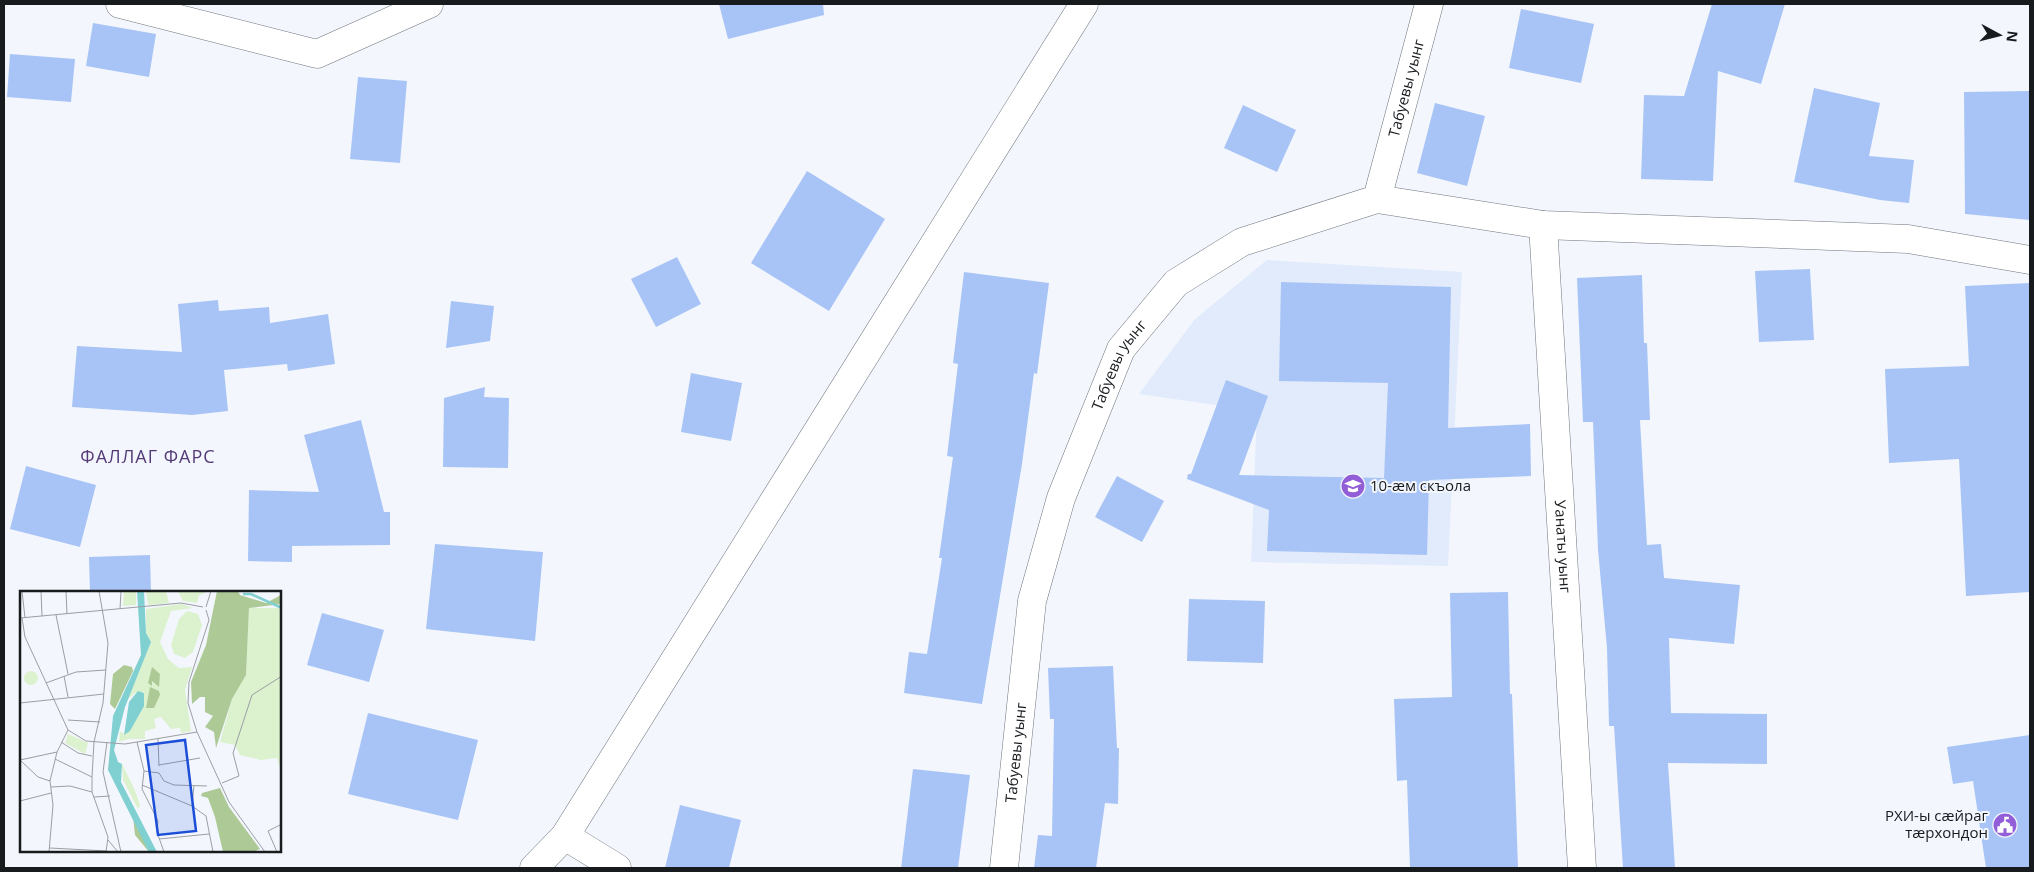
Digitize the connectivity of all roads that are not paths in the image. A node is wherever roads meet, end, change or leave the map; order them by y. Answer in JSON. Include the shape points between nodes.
{"nodes":[{"id":1,"x":120,"y":4,"type":"edge"},
{"id":2,"x":429,"y":4,"type":"edge"},
{"id":3,"x":1084,"y":4,"type":"edge"},
{"id":4,"x":1429,"y":4,"type":"edge"},
{"id":5,"x":1377,"y":199,"type":"junction"},
{"id":6,"x":1543,"y":224,"type":"junction"},
{"id":7,"x":2030,"y":260,"type":"edge"},
{"id":8,"x":565,"y":836,"type":"junction"},
{"id":9,"x":534,"y":868,"type":"edge"},
{"id":10,"x":617,"y":868,"type":"edge"},
{"id":11,"x":1004,"y":868,"type":"edge"},
{"id":12,"x":1582,"y":868,"type":"edge"}],
"edges":[{"from":1,"to":2,"type":"street","via":[[317,54]]},
{"from":3,"to":8,"type":"street"},
{"from":4,"to":5,"type":"street","name":"Табуевы уынг"},
{"from":5,"to":6,"type":"street"},
{"from":5,"to":11,"type":"street","name":"Табуевы уынг","via":[[1242,242],[1176,283],[1121,349],[1061,498],[1032,601]]},
{"from":6,"to":7,"type":"street","via":[[1908,239]]},
{"from":6,"to":12,"type":"street","name":"Уанаты уынг"},
{"from":8,"to":9,"type":"street"},
{"from":8,"to":10,"type":"street"}]}
